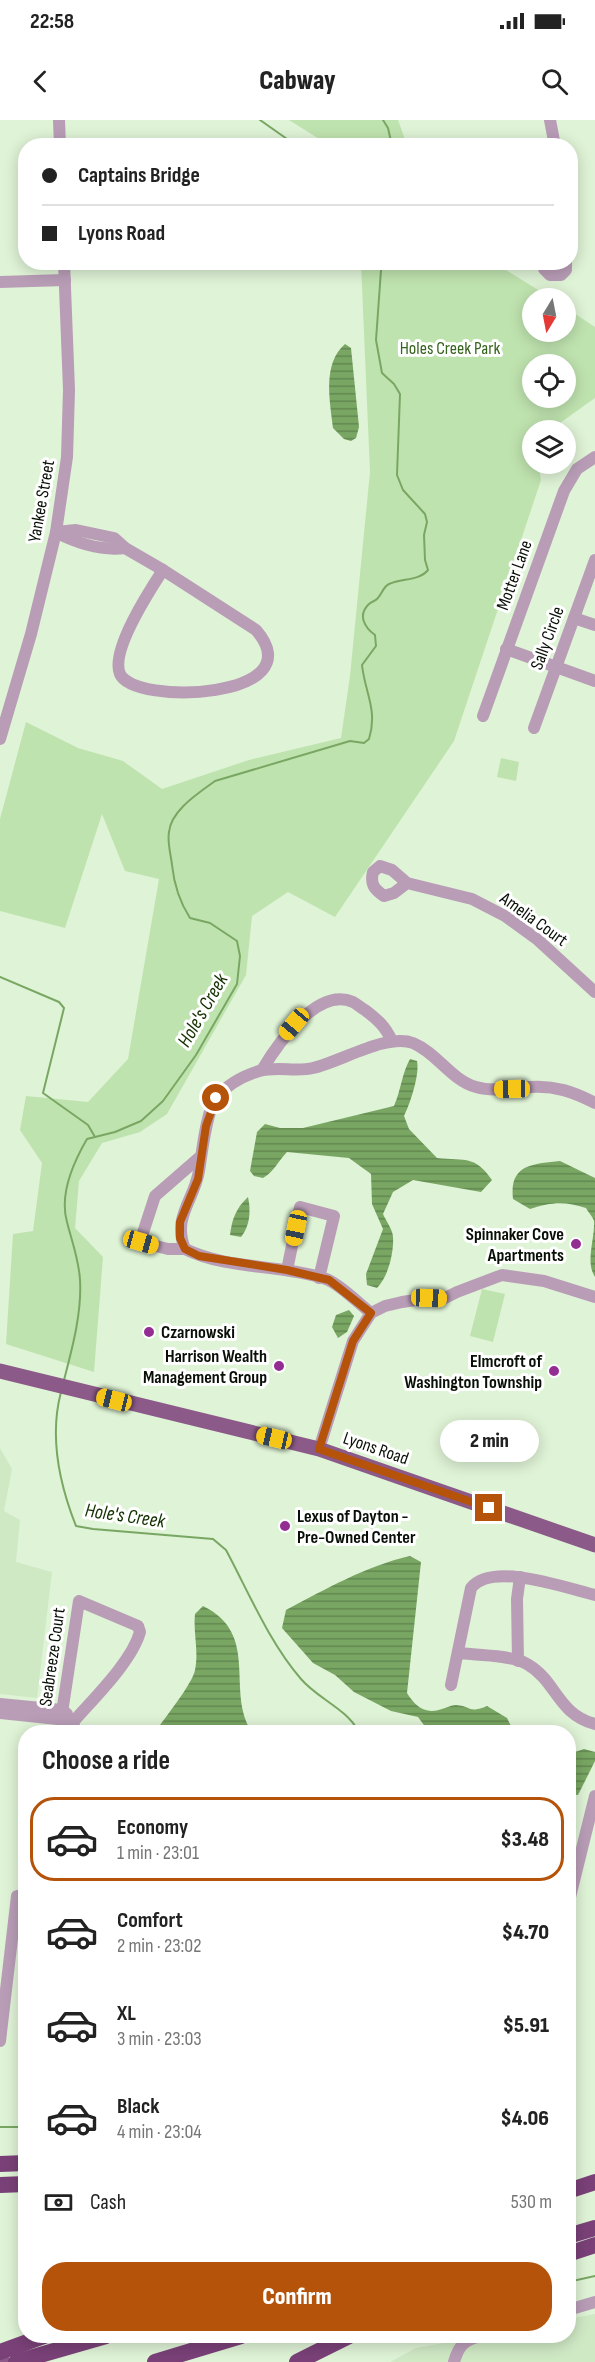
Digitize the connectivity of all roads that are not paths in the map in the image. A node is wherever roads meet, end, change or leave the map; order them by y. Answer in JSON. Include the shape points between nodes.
{"nodes":[{"id":1,"x":59,"y":120,"type":"edge"},
{"id":2,"x":550,"y":120,"type":"edge"},
{"id":3,"x":60,"y":138,"type":"edge"},
{"id":4,"x":553,"y":138,"type":"edge"},
{"id":5,"x":64,"y":270,"type":"edge"},
{"id":6,"x":546,"y":270,"type":"edge"},
{"id":7,"x":566,"y":270,"type":"edge"},
{"id":8,"x":65,"y":280,"type":"junction"},
{"id":9,"x":0,"y":282,"type":"edge"},
{"id":10,"x":595,"y":457,"type":"edge"},
{"id":11,"x":56,"y":532,"type":"junction"},
{"id":12,"x":595,"y":560,"type":"edge"},
{"id":13,"x":163,"y":570,"type":"junction"},
{"id":14,"x":573,"y":618,"type":"junction"},
{"id":15,"x":595,"y":625,"type":"edge"},
{"id":16,"x":506,"y":649,"type":"junction"},
{"id":17,"x":555,"y":667,"type":"junction"},
{"id":18,"x":595,"y":681,"type":"edge"},
{"id":19,"x":483,"y":716,"type":"dead end"},
{"id":20,"x":534,"y":728,"type":"dead end"},
{"id":21,"x":0,"y":739,"type":"edge"},
{"id":22,"x":407,"y":883,"type":"dead end"},
{"id":23,"x":595,"y":992,"type":"edge"},
{"id":24,"x":392,"y":1041,"type":"junction"},
{"id":25,"x":262,"y":1070,"type":"junction"},
{"id":26,"x":595,"y":1103,"type":"edge"},
{"id":27,"x":201,"y":1156,"type":"junction"},
{"id":28,"x":185,"y":1249,"type":"junction"},
{"id":29,"x":287,"y":1270,"type":"junction"},
{"id":30,"x":320,"y":1278,"type":"junction"},
{"id":31,"x":595,"y":1297,"type":"edge"},
{"id":32,"x":371,"y":1313,"type":"junction"},
{"id":33,"x":0,"y":1371,"type":"edge"},
{"id":34,"x":319,"y":1449,"type":"junction"},
{"id":35,"x":595,"y":1545,"type":"edge"},
{"id":36,"x":520,"y":1577,"type":"junction"},
{"id":37,"x":595,"y":1595,"type":"edge"},
{"id":38,"x":458,"y":1653,"type":"junction"},
{"id":39,"x":518,"y":1661,"type":"junction"},
{"id":40,"x":451,"y":1685,"type":"dead end"},
{"id":41,"x":0,"y":1704,"type":"edge"},
{"id":42,"x":0,"y":1713,"type":"edge"},
{"id":43,"x":62,"y":1715,"type":"junction"},
{"id":44,"x":595,"y":1724,"type":"edge"},
{"id":45,"x":73,"y":1725,"type":"edge"},
{"id":46,"x":75,"y":1725,"type":"edge"},
{"id":47,"x":595,"y":1796,"type":"edge"},
{"id":48,"x":576,"y":1873,"type":"edge"},
{"id":49,"x":18,"y":1896,"type":"edge"},
{"id":50,"x":0,"y":2041,"type":"edge"},
{"id":51,"x":18,"y":2163,"type":"edge"},
{"id":52,"x":0,"y":2164,"type":"edge"},
{"id":53,"x":595,"y":2182,"type":"edge"},
{"id":54,"x":18,"y":2184,"type":"edge"},
{"id":55,"x":0,"y":2185,"type":"edge"},
{"id":56,"x":576,"y":2188,"type":"edge"},
{"id":57,"x":595,"y":2228,"type":"edge"},
{"id":58,"x":576,"y":2234,"type":"edge"},
{"id":59,"x":595,"y":2245,"type":"edge"},
{"id":60,"x":576,"y":2251,"type":"edge"},
{"id":61,"x":595,"y":2302,"type":"edge"},
{"id":62,"x":576,"y":2308,"type":"edge"},
{"id":63,"x":25,"y":2343,"type":"edge"},
{"id":64,"x":82,"y":2343,"type":"edge"},
{"id":65,"x":218,"y":2343,"type":"edge"},
{"id":66,"x":335,"y":2343,"type":"edge"},
{"id":67,"x":464,"y":2343,"type":"edge"},
{"id":68,"x":0,"y":2352,"type":"edge"},
{"id":69,"x":16,"y":2362,"type":"edge"},
{"id":70,"x":155,"y":2362,"type":"edge"},
{"id":71,"x":297,"y":2362,"type":"edge"},
{"id":72,"x":454,"y":2362,"type":"edge"}],
"edges":[{"from":1,"to":3,"type":"street"},
{"from":2,"to":4,"type":"street"},
{"from":5,"to":8,"type":"street","name":"Yankee Street"},
{"from":6,"to":7,"type":"street","via":[[550,275],[561,275]]},
{"from":8,"to":9,"type":"street"},
{"from":8,"to":11,"type":"street","name":"Yankee Street","via":[[67,457]]},
{"from":10,"to":16,"type":"street","name":"Motter Lane","via":[[577,469],[564,491]]},
{"from":11,"to":13,"type":"street","via":[[74,542],[125,548]]},
{"from":11,"to":21,"type":"street","name":"Yankee Street"},
{"from":12,"to":14,"type":"street","name":"Sally Circle"},
{"from":13,"to":13,"type":"street","via":[[126,635],[119,664],[124,680],[138,687],[190,693],[257,677],[267,654],[256,630]]},
{"from":14,"to":15,"type":"street"},
{"from":14,"to":17,"type":"street","name":"Sally Circle"},
{"from":16,"to":17,"type":"street"},
{"from":16,"to":19,"type":"street","name":"Motter Lane"},
{"from":17,"to":18,"type":"street"},
{"from":17,"to":20,"type":"street","name":"Sally Circle"},
{"from":22,"to":23,"type":"street","name":"Amelia Court","via":[[472,899],[505,916]]},
{"from":24,"to":25,"type":"street","via":[[312,1068]]},
{"from":24,"to":25,"type":"street","via":[[385,1025],[353,1002],[339,999],[311,1011],[294,1024]]},
{"from":24,"to":26,"type":"street","via":[[412,1043],[430,1053],[461,1081],[476,1088],[559,1088]]},
{"from":25,"to":27,"type":"street","via":[[237,1080],[216,1098]]},
{"from":27,"to":28,"type":"street","via":[[198,1179],[180,1222]]},
{"from":27,"to":28,"type":"street","via":[[155,1196],[141,1242]]},
{"from":28,"to":29,"type":"street","via":[[199,1256]]},
{"from":29,"to":30,"type":"street"},
{"from":29,"to":30,"type":"street","via":[[300,1207],[334,1216]]},
{"from":30,"to":32,"type":"street","via":[[329,1280]]},
{"from":31,"to":32,"type":"street","via":[[544,1281],[502,1275],[446,1298],[402,1302]]},
{"from":32,"to":34,"type":"street","via":[[353,1341]]},
{"from":33,"to":34,"type":"main road","name":"Lyons Road"},
{"from":34,"to":35,"type":"main road","name":"Lyons Road"},
{"from":36,"to":37,"type":"street"},
{"from":36,"to":38,"type":"street","via":[[476,1581],[471,1588]]},
{"from":36,"to":39,"type":"street"},
{"from":38,"to":39,"type":"street"},
{"from":38,"to":40,"type":"street"},
{"from":39,"to":44,"type":"street","via":[[549,1685],[565,1708],[579,1719]]},
{"from":41,"to":43,"type":"street"},
{"from":42,"to":43,"type":"street"},
{"from":43,"to":45,"type":"street"},
{"from":43,"to":46,"type":"street","name":"Seabreeze Court","via":[[78,1601],[138,1626],[140,1632],[132,1648]]},
{"from":47,"to":48,"type":"street"},
{"from":49,"to":50,"type":"street"},
{"from":51,"to":52,"type":"highway"},
{"from":53,"to":56,"type":"highway"},
{"from":54,"to":55,"type":"highway"},
{"from":57,"to":58,"type":"highway"},
{"from":59,"to":60,"type":"highway"},
{"from":61,"to":62,"type":"street"},
{"from":63,"to":68,"type":"highway"},
{"from":64,"to":69,"type":"highway"},
{"from":65,"to":70,"type":"highway"},
{"from":66,"to":71,"type":"highway"},
{"from":67,"to":72,"type":"street"}]}
